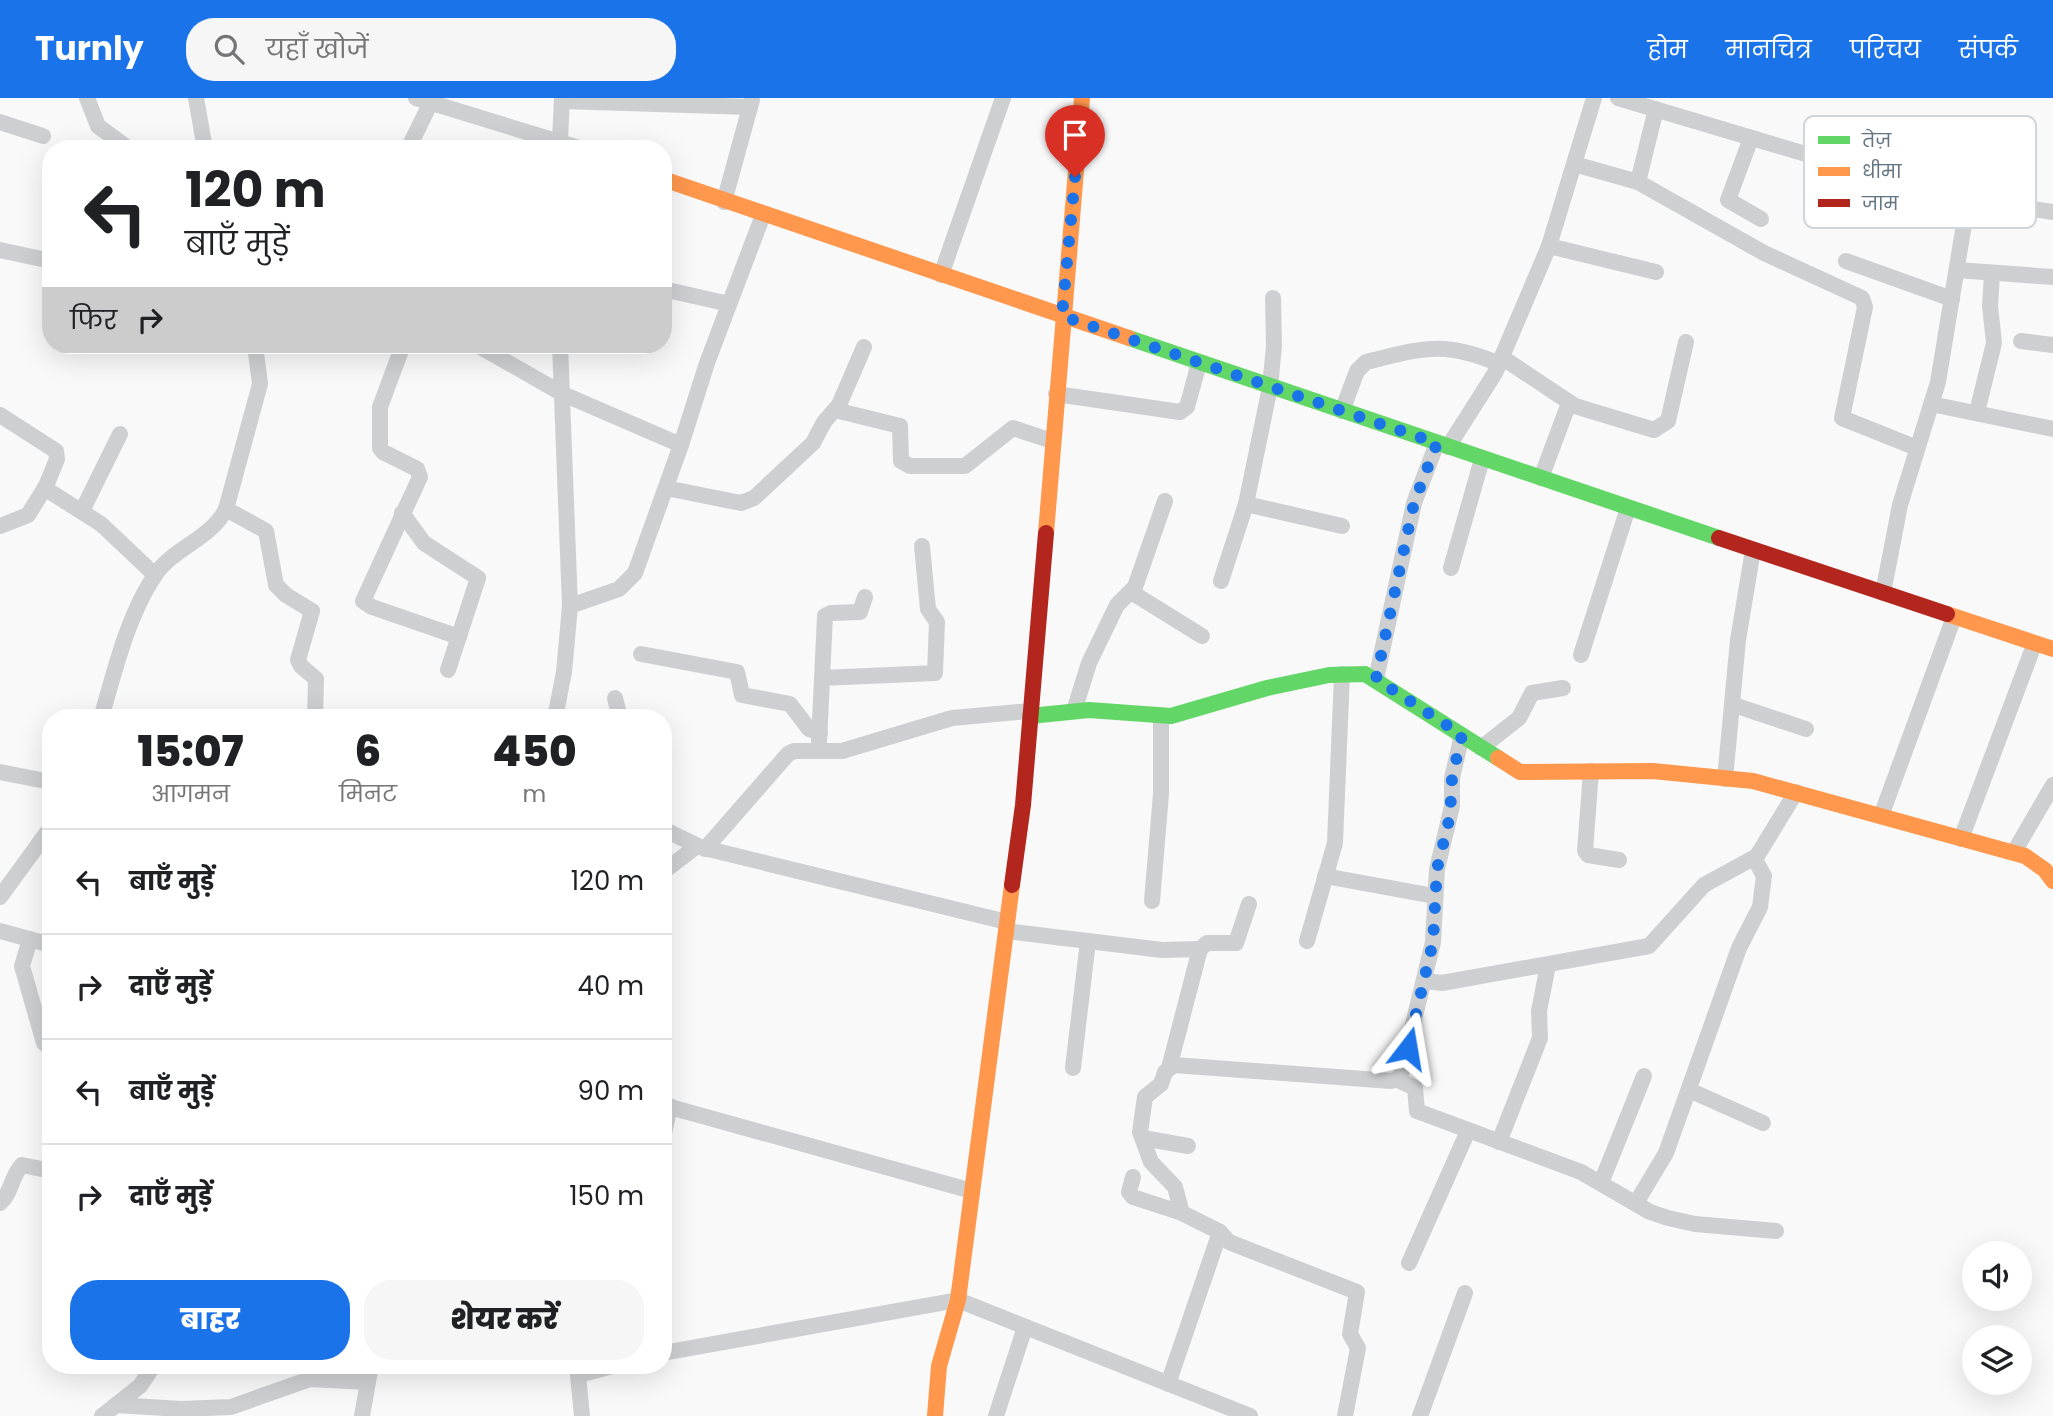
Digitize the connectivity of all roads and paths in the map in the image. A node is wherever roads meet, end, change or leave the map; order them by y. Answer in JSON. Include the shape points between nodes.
{"nodes":[{"id":1,"x":87,"y":98,"type":"edge"},
{"id":2,"x":196,"y":98,"type":"edge"},
{"id":3,"x":1003,"y":98,"type":"edge"},
{"id":4,"x":1082,"y":98,"type":"edge"},
{"id":5,"x":1594,"y":98,"type":"edge"},
{"id":6,"x":1618,"y":98,"type":"edge"},
{"id":7,"x":562,"y":99,"type":"edge"},
{"id":8,"x":426,"y":100,"type":"edge"},
{"id":9,"x":751,"y":102,"type":"edge"},
{"id":10,"x":1650,"y":105,"type":"edge"},
{"id":11,"x":0,"y":122,"type":"edge"},
{"id":12,"x":43,"y":136,"type":"dead end"},
{"id":13,"x":1751,"y":138,"type":"junction"},
{"id":14,"x":117,"y":140,"type":"edge"},
{"id":15,"x":203,"y":140,"type":"edge"},
{"id":16,"x":411,"y":140,"type":"edge"},
{"id":17,"x":547,"y":140,"type":"edge"},
{"id":18,"x":553,"y":140,"type":"edge"},
{"id":19,"x":1804,"y":154,"type":"edge"},
{"id":20,"x":1574,"y":163,"type":"junction"},
{"id":21,"x":672,"y":182,"type":"edge"},
{"id":22,"x":1638,"y":182,"type":"junction"},
{"id":23,"x":724,"y":202,"type":"junction"},
{"id":24,"x":763,"y":215,"type":"junction"},
{"id":25,"x":1761,"y":219,"type":"dead end"},
{"id":26,"x":1964,"y":228,"type":"edge"},
{"id":27,"x":1549,"y":246,"type":"junction"},
{"id":28,"x":0,"y":250,"type":"edge"},
{"id":29,"x":42,"y":259,"type":"edge"},
{"id":30,"x":1846,"y":261,"type":"dead end"},
{"id":31,"x":1957,"y":270,"type":"junction"},
{"id":32,"x":1656,"y":272,"type":"dead end"},
{"id":33,"x":1992,"y":274,"type":"junction"},
{"id":34,"x":941,"y":275,"type":"junction"},
{"id":35,"x":2053,"y":277,"type":"edge"},
{"id":36,"x":672,"y":291,"type":"edge"},
{"id":37,"x":1273,"y":298,"type":"dead end"},
{"id":38,"x":1952,"y":299,"type":"junction"},
{"id":39,"x":729,"y":304,"type":"junction"},
{"id":40,"x":1062,"y":316,"type":"junction"},
{"id":41,"x":2021,"y":341,"type":"dead end"},
{"id":42,"x":1686,"y":342,"type":"dead end"},
{"id":43,"x":2053,"y":345,"type":"edge"},
{"id":44,"x":864,"y":347,"type":"dead end"},
{"id":45,"x":256,"y":354,"type":"edge"},
{"id":46,"x":400,"y":354,"type":"edge"},
{"id":47,"x":493,"y":354,"type":"edge"},
{"id":48,"x":561,"y":354,"type":"edge"},
{"id":49,"x":1501,"y":361,"type":"junction"},
{"id":50,"x":1199,"y":363,"type":"junction"},
{"id":51,"x":1270,"y":387,"type":"junction"},
{"id":52,"x":563,"y":394,"type":"junction"},
{"id":53,"x":1056,"y":394,"type":"junction"},
{"id":54,"x":1569,"y":403,"type":"junction"},
{"id":55,"x":1931,"y":404,"type":"junction"},
{"id":56,"x":835,"y":410,"type":"junction"},
{"id":57,"x":1342,"y":411,"type":"junction"},
{"id":58,"x":1977,"y":412,"type":"junction"},
{"id":59,"x":0,"y":415,"type":"edge"},
{"id":60,"x":2053,"y":429,"type":"edge"},
{"id":61,"x":120,"y":434,"type":"dead end"},
{"id":62,"x":1052,"y":441,"type":"junction"},
{"id":63,"x":681,"y":445,"type":"junction"},
{"id":64,"x":1443,"y":445,"type":"junction"},
{"id":65,"x":1917,"y":449,"type":"junction"},
{"id":66,"x":1482,"y":459,"type":"junction"},
{"id":67,"x":1541,"y":478,"type":"junction"},
{"id":68,"x":46,"y":486,"type":"junction"},
{"id":69,"x":666,"y":488,"type":"junction"},
{"id":70,"x":1165,"y":500,"type":"dead end"},
{"id":71,"x":1246,"y":504,"type":"junction"},
{"id":72,"x":1628,"y":508,"type":"junction"},
{"id":73,"x":226,"y":509,"type":"junction"},
{"id":74,"x":82,"y":511,"type":"junction"},
{"id":75,"x":402,"y":513,"type":"junction"},
{"id":76,"x":0,"y":526,"type":"edge"},
{"id":77,"x":1342,"y":526,"type":"dead end"},
{"id":78,"x":922,"y":546,"type":"dead end"},
{"id":79,"x":1753,"y":550,"type":"junction"},
{"id":80,"x":1451,"y":568,"type":"dead end"},
{"id":81,"x":155,"y":575,"type":"junction"},
{"id":82,"x":1221,"y":581,"type":"dead end"},
{"id":83,"x":1131,"y":592,"type":"junction"},
{"id":84,"x":1883,"y":593,"type":"junction"},
{"id":85,"x":865,"y":597,"type":"dead end"},
{"id":86,"x":570,"y":606,"type":"junction"},
{"id":87,"x":1954,"y":617,"type":"junction"},
{"id":88,"x":1202,"y":636,"type":"dead end"},
{"id":89,"x":459,"y":637,"type":"junction"},
{"id":90,"x":2034,"y":645,"type":"junction"},
{"id":91,"x":2053,"y":649,"type":"edge"},
{"id":92,"x":641,"y":654,"type":"dead end"},
{"id":93,"x":1581,"y":656,"type":"dead end"},
{"id":94,"x":447,"y":670,"type":"dead end"},
{"id":95,"x":1342,"y":674,"type":"junction"},
{"id":96,"x":822,"y":678,"type":"junction"},
{"id":97,"x":1376,"y":679,"type":"junction"},
{"id":98,"x":1563,"y":688,"type":"dead end"},
{"id":99,"x":615,"y":698,"type":"dead end"},
{"id":100,"x":1734,"y":705,"type":"junction"},
{"id":101,"x":104,"y":709,"type":"edge"},
{"id":102,"x":315,"y":709,"type":"edge"},
{"id":103,"x":557,"y":709,"type":"edge"},
{"id":104,"x":618,"y":709,"type":"edge"},
{"id":105,"x":1074,"y":711,"type":"junction"},
{"id":106,"x":1030,"y":714,"type":"junction"},
{"id":107,"x":1161,"y":716,"type":"junction"},
{"id":108,"x":1806,"y":729,"type":"dead end"},
{"id":109,"x":820,"y":733,"type":"junction"},
{"id":110,"x":1462,"y":735,"type":"junction"},
{"id":111,"x":1481,"y":748,"type":"junction"},
{"id":112,"x":819,"y":750,"type":"junction"},
{"id":113,"x":1591,"y":771,"type":"junction"},
{"id":114,"x":0,"y":772,"type":"edge"},
{"id":115,"x":1725,"y":779,"type":"junction"},
{"id":116,"x":42,"y":780,"type":"edge"},
{"id":117,"x":2053,"y":785,"type":"edge"},
{"id":118,"x":1796,"y":792,"type":"junction"},
{"id":119,"x":1881,"y":816,"type":"junction"},
{"id":120,"x":672,"y":834,"type":"edge"},
{"id":121,"x":42,"y":839,"type":"edge"},
{"id":122,"x":1961,"y":839,"type":"junction"},
{"id":123,"x":701,"y":847,"type":"junction"},
{"id":124,"x":2014,"y":852,"type":"junction"},
{"id":125,"x":1754,"y":858,"type":"junction"},
{"id":126,"x":1619,"y":860,"type":"dead end"},
{"id":127,"x":672,"y":866,"type":"edge"},
{"id":128,"x":1325,"y":876,"type":"junction"},
{"id":129,"x":2053,"y":881,"type":"edge"},
{"id":130,"x":1434,"y":896,"type":"junction"},
{"id":131,"x":0,"y":897,"type":"edge"},
{"id":132,"x":1152,"y":901,"type":"dead end"},
{"id":133,"x":1249,"y":904,"type":"dead end"},
{"id":134,"x":1007,"y":926,"type":"junction"},
{"id":135,"x":0,"y":930,"type":"edge"},
{"id":136,"x":30,"y":939,"type":"junction"},
{"id":137,"x":1088,"y":941,"type":"junction"},
{"id":138,"x":1307,"y":941,"type":"dead end"},
{"id":139,"x":42,"y":942,"type":"edge"},
{"id":140,"x":1200,"y":949,"type":"junction"},
{"id":141,"x":1548,"y":965,"type":"junction"},
{"id":142,"x":1426,"y":981,"type":"junction"},
{"id":143,"x":42,"y":1036,"type":"edge"},
{"id":144,"x":1073,"y":1068,"type":"dead end"},
{"id":145,"x":1169,"y":1068,"type":"junction"},
{"id":146,"x":1644,"y":1076,"type":"dead end"},
{"id":147,"x":1398,"y":1080,"type":"junction"},
{"id":148,"x":1689,"y":1090,"type":"junction"},
{"id":149,"x":672,"y":1107,"type":"edge"},
{"id":150,"x":1763,"y":1123,"type":"dead end"},
{"id":151,"x":1468,"y":1130,"type":"junction"},
{"id":152,"x":1143,"y":1138,"type":"junction"},
{"id":153,"x":1499,"y":1142,"type":"junction"},
{"id":154,"x":1188,"y":1146,"type":"dead end"},
{"id":155,"x":42,"y":1169,"type":"edge"},
{"id":156,"x":1133,"y":1177,"type":"dead end"},
{"id":157,"x":1601,"y":1183,"type":"junction"},
{"id":158,"x":972,"y":1191,"type":"junction"},
{"id":159,"x":0,"y":1203,"type":"edge"},
{"id":160,"x":1636,"y":1203,"type":"junction"},
{"id":161,"x":1182,"y":1213,"type":"junction"},
{"id":162,"x":1776,"y":1231,"type":"dead end"},
{"id":163,"x":1220,"y":1232,"type":"junction"},
{"id":164,"x":1409,"y":1263,"type":"dead end"},
{"id":165,"x":1465,"y":1293,"type":"dead end"},
{"id":166,"x":958,"y":1300,"type":"junction"},
{"id":167,"x":1025,"y":1327,"type":"junction"},
{"id":168,"x":672,"y":1351,"type":"edge"},
{"id":169,"x":148,"y":1374,"type":"edge"},
{"id":170,"x":369,"y":1374,"type":"edge"},
{"id":171,"x":578,"y":1374,"type":"edge"},
{"id":172,"x":367,"y":1382,"type":"junction"},
{"id":173,"x":1168,"y":1384,"type":"junction"},
{"id":174,"x":116,"y":1405,"type":"junction"},
{"id":175,"x":199,"y":1412,"type":"edge"},
{"id":176,"x":102,"y":1416,"type":"edge"},
{"id":177,"x":362,"y":1416,"type":"edge"},
{"id":178,"x":582,"y":1416,"type":"edge"},
{"id":179,"x":935,"y":1416,"type":"edge"},
{"id":180,"x":996,"y":1416,"type":"edge"},
{"id":181,"x":1250,"y":1416,"type":"edge"},
{"id":182,"x":1345,"y":1416,"type":"edge"},
{"id":183,"x":1420,"y":1416,"type":"edge"}],
"edges":[{"from":1,"to":14,"type":"street","via":[[98,126]]},
{"from":2,"to":15,"type":"street"},
{"from":3,"to":34,"type":"street"},
{"from":4,"to":40,"type":"street"},
{"from":5,"to":20,"type":"street"},
{"from":6,"to":10,"type":"street"},
{"from":7,"to":9,"type":"street"},
{"from":7,"to":18,"type":"street"},
{"from":8,"to":16,"type":"street"},
{"from":8,"to":17,"type":"street"},
{"from":9,"to":23,"type":"street"},
{"from":10,"to":13,"type":"street"},
{"from":10,"to":22,"type":"street"},
{"from":11,"to":12,"type":"street"},
{"from":13,"to":19,"type":"street"},
{"from":13,"to":25,"type":"street","via":[[1728,200]]},
{"from":20,"to":22,"type":"street"},
{"from":20,"to":27,"type":"street"},
{"from":21,"to":23,"type":"street"},
{"from":22,"to":65,"type":"street","via":[[1764,253],[1862,298],[1865,307],[1842,418]]},
{"from":23,"to":24,"type":"street"},
{"from":24,"to":34,"type":"street"},
{"from":24,"to":39,"type":"street"},
{"from":26,"to":31,"type":"street"},
{"from":27,"to":32,"type":"street"},
{"from":27,"to":49,"type":"street"},
{"from":28,"to":29,"type":"street"},
{"from":30,"to":38,"type":"street"},
{"from":31,"to":33,"type":"street"},
{"from":31,"to":38,"type":"street"},
{"from":33,"to":35,"type":"street"},
{"from":33,"to":58,"type":"street","via":[[1994,344]]},
{"from":34,"to":40,"type":"street"},
{"from":36,"to":39,"type":"street"},
{"from":37,"to":51,"type":"street"},
{"from":38,"to":55,"type":"street"},
{"from":39,"to":63,"type":"street"},
{"from":40,"to":50,"type":"street"},
{"from":40,"to":53,"type":"street"},
{"from":41,"to":43,"type":"street"},
{"from":42,"to":54,"type":"street","via":[[1668,421],[1660,429]]},
{"from":44,"to":56,"type":"street"},
{"from":45,"to":73,"type":"street","via":[[260,384]]},
{"from":46,"to":75,"type":"street","via":[[380,407],[377,430],[383,452],[420,472]]},
{"from":47,"to":52,"type":"street"},
{"from":48,"to":52,"type":"street"},
{"from":49,"to":54,"type":"street"},
{"from":49,"to":57,"type":"street","via":[[1467,350],[1438,348],[1366,362],[1357,371]]},
{"from":49,"to":64,"type":"street"},
{"from":50,"to":51,"type":"street"},
{"from":50,"to":53,"type":"street","via":[[1187,407],[1180,412]]},
{"from":51,"to":57,"type":"street"},
{"from":51,"to":71,"type":"street"},
{"from":52,"to":63,"type":"street"},
{"from":52,"to":86,"type":"street"},
{"from":53,"to":62,"type":"street"},
{"from":54,"to":67,"type":"street"},
{"from":55,"to":58,"type":"street"},
{"from":55,"to":65,"type":"street"},
{"from":56,"to":62,"type":"street","via":[[900,425],[901,461],[910,466],[965,466],[1013,428]]},
{"from":56,"to":69,"type":"street","via":[[810,448],[748,502]]},
{"from":57,"to":64,"type":"street"},
{"from":58,"to":60,"type":"street"},
{"from":59,"to":68,"type":"street","via":[[56,451]]},
{"from":61,"to":74,"type":"street"},
{"from":62,"to":106,"type":"street"},
{"from":63,"to":69,"type":"street"},
{"from":64,"to":66,"type":"street"},
{"from":64,"to":97,"type":"street","via":[[1414,503]]},
{"from":65,"to":84,"type":"street","via":[[1900,505]]},
{"from":66,"to":67,"type":"street"},
{"from":66,"to":80,"type":"street"},
{"from":67,"to":72,"type":"street"},
{"from":68,"to":74,"type":"street"},
{"from":68,"to":76,"type":"street","via":[[28,515]]},
{"from":69,"to":86,"type":"street","via":[[635,573],[619,589]]},
{"from":70,"to":83,"type":"street"},
{"from":71,"to":77,"type":"street"},
{"from":71,"to":82,"type":"street"},
{"from":72,"to":79,"type":"street"},
{"from":72,"to":93,"type":"street"},
{"from":73,"to":81,"type":"street","via":[[219,522]]},
{"from":73,"to":102,"type":"street","via":[[266,531],[275,585],[313,611],[298,660],[316,679]]},
{"from":74,"to":81,"type":"street"},
{"from":75,"to":89,"type":"street","via":[[424,543],[478,578]]},
{"from":75,"to":89,"type":"street","via":[[363,601]]},
{"from":78,"to":96,"type":"street","via":[[928,609],[937,622],[935,673]]},
{"from":79,"to":84,"type":"street"},
{"from":79,"to":100,"type":"street","via":[[1738,640]]},
{"from":81,"to":101,"type":"street","via":[[126,636]]},
{"from":83,"to":88,"type":"street"},
{"from":83,"to":105,"type":"street","via":[[1116,605],[1089,663]]},
{"from":84,"to":87,"type":"street"},
{"from":85,"to":96,"type":"street","via":[[860,612],[825,616]]},
{"from":86,"to":103,"type":"street"},
{"from":87,"to":90,"type":"street"},
{"from":87,"to":119,"type":"street"},
{"from":89,"to":94,"type":"street"},
{"from":90,"to":91,"type":"street"},
{"from":90,"to":122,"type":"street"},
{"from":92,"to":109,"type":"street","via":[[737,672],[742,695],[790,704],[806,726]]},
{"from":95,"to":97,"type":"street"},
{"from":95,"to":107,"type":"street"},
{"from":95,"to":128,"type":"street","via":[[1335,843]]},
{"from":96,"to":109,"type":"street"},
{"from":97,"to":110,"type":"street"},
{"from":98,"to":111,"type":"street","via":[[1532,693],[1519,718]]},
{"from":99,"to":104,"type":"street"},
{"from":100,"to":108,"type":"street"},
{"from":100,"to":115,"type":"street"},
{"from":105,"to":106,"type":"street"},
{"from":105,"to":107,"type":"street"},
{"from":106,"to":112,"type":"street","via":[[952,718],[857,747]]},
{"from":106,"to":134,"type":"street"},
{"from":107,"to":132,"type":"street","via":[[1161,794]]},
{"from":109,"to":112,"type":"street"},
{"from":110,"to":111,"type":"street"},
{"from":110,"to":130,"type":"street"},
{"from":111,"to":113,"type":"street","via":[[1520,772]]},
{"from":112,"to":123,"type":"street","via":[[788,754]]},
{"from":113,"to":115,"type":"street","via":[[1653,771]]},
{"from":113,"to":126,"type":"street","via":[[1585,851]]},
{"from":114,"to":116,"type":"street"},
{"from":115,"to":118,"type":"street"},
{"from":117,"to":124,"type":"street"},
{"from":118,"to":119,"type":"street"},
{"from":118,"to":125,"type":"street"},
{"from":119,"to":122,"type":"street"},
{"from":120,"to":123,"type":"street"},
{"from":121,"to":131,"type":"street"},
{"from":122,"to":124,"type":"street"},
{"from":123,"to":127,"type":"street"},
{"from":123,"to":134,"type":"street"},
{"from":124,"to":129,"type":"street","via":[[2036,862]]},
{"from":125,"to":141,"type":"street","via":[[1704,885],[1649,946]]},
{"from":125,"to":148,"type":"street","via":[[1764,876],[1762,900],[1739,948]]},
{"from":128,"to":130,"type":"street"},
{"from":128,"to":138,"type":"street"},
{"from":130,"to":142,"type":"street","via":[[1435,925]]},
{"from":133,"to":140,"type":"street","via":[[1236,943],[1207,943]]},
{"from":134,"to":137,"type":"street"},
{"from":134,"to":158,"type":"street"},
{"from":135,"to":136,"type":"street"},
{"from":136,"to":139,"type":"street"},
{"from":136,"to":143,"type":"street","via":[[22,966]]},
{"from":137,"to":140,"type":"street","via":[[1162,950]]},
{"from":137,"to":144,"type":"street"},
{"from":140,"to":145,"type":"street"},
{"from":141,"to":142,"type":"street","via":[[1442,983]]},
{"from":141,"to":153,"type":"street","via":[[1539,1011],[1540,1038]]},
{"from":142,"to":147,"type":"street"},
{"from":145,"to":147,"type":"street"},
{"from":145,"to":152,"type":"street","via":[[1161,1084],[1145,1097]]},
{"from":146,"to":157,"type":"street"},
{"from":147,"to":151,"type":"street","via":[[1415,1088],[1415,1110]]},
{"from":148,"to":150,"type":"street"},
{"from":148,"to":160,"type":"street","via":[[1663,1160]]},
{"from":149,"to":158,"type":"street"},
{"from":151,"to":153,"type":"street"},
{"from":151,"to":164,"type":"street"},
{"from":152,"to":154,"type":"street"},
{"from":152,"to":161,"type":"street","via":[[1151,1162],[1175,1187]]},
{"from":153,"to":157,"type":"street"},
{"from":155,"to":159,"type":"street","via":[[22,1165]]},
{"from":156,"to":161,"type":"street","via":[[1129,1192],[1133,1197]]},
{"from":157,"to":160,"type":"street"},
{"from":158,"to":166,"type":"street"},
{"from":160,"to":162,"type":"street","via":[[1650,1212],[1695,1224]]},
{"from":161,"to":163,"type":"street"},
{"from":163,"to":173,"type":"street"},
{"from":163,"to":182,"type":"street","via":[[1229,1242],[1357,1292],[1350,1334],[1358,1348]]},
{"from":165,"to":183,"type":"street"},
{"from":166,"to":167,"type":"street"},
{"from":166,"to":168,"type":"street"},
{"from":166,"to":179,"type":"street","via":[[939,1366]]},
{"from":167,"to":173,"type":"street"},
{"from":167,"to":180,"type":"street"},
{"from":169,"to":174,"type":"street"},
{"from":170,"to":172,"type":"street"},
{"from":171,"to":178,"type":"street"},
{"from":172,"to":175,"type":"street","via":[[310,1378],[243,1405]]},
{"from":172,"to":177,"type":"street"},
{"from":173,"to":181,"type":"street"},
{"from":174,"to":175,"type":"street"},
{"from":174,"to":176,"type":"street"}]}
